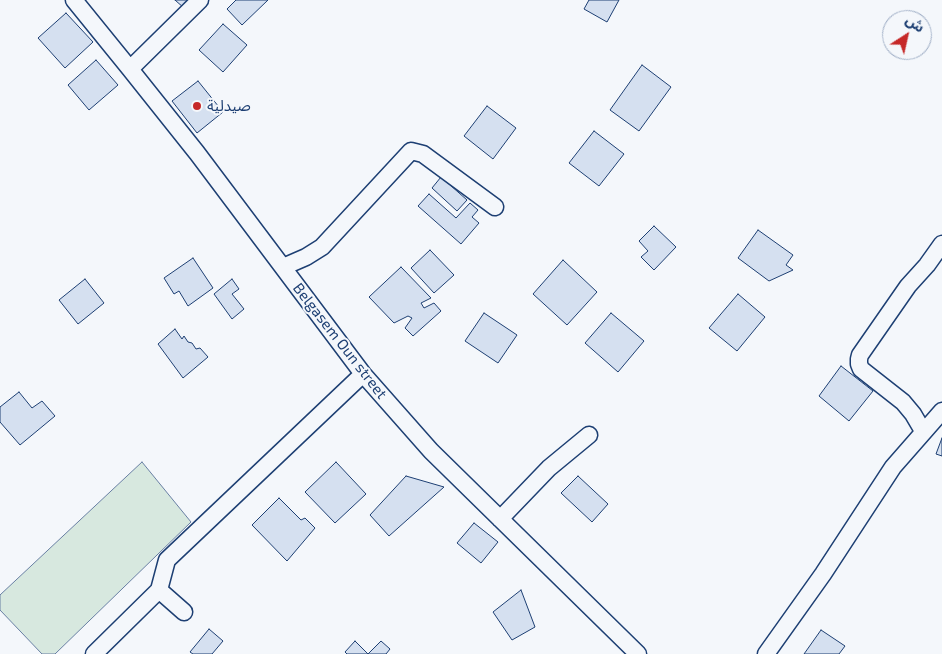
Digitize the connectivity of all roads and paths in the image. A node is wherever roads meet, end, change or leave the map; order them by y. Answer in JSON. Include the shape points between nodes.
{"nodes":[{"id":1,"x":74,"y":0,"type":"edge"},
{"id":2,"x":200,"y":0,"type":"edge"},
{"id":3,"x":130,"y":68,"type":"junction"},
{"id":4,"x":494,"y":207,"type":"dead end"},
{"id":5,"x":942,"y":244,"type":"edge"},
{"id":6,"x":283,"y":267,"type":"junction"},
{"id":7,"x":363,"y":374,"type":"junction"},
{"id":8,"x":942,"y":411,"type":"edge"},
{"id":9,"x":923,"y":431,"type":"junction"},
{"id":10,"x":589,"y":435,"type":"dead end"},
{"id":11,"x":500,"y":519,"type":"junction"},
{"id":12,"x":160,"y":590,"type":"junction"},
{"id":13,"x":184,"y":612,"type":"dead end"},
{"id":14,"x":94,"y":654,"type":"edge"},
{"id":15,"x":638,"y":654,"type":"edge"},
{"id":16,"x":766,"y":654,"type":"edge"}],
"edges":[{"from":1,"to":3,"type":"street","name":"Belgasem Oun street"},
{"from":2,"to":3,"type":"street"},
{"from":3,"to":6,"type":"street","name":"Belgasem Oun street"},
{"from":4,"to":6,"type":"street","via":[[423,154],[411,151],[322,247]]},
{"from":5,"to":9,"type":"street","via":[[908,286],[859,359],[861,369],[903,402]]},
{"from":6,"to":7,"type":"street","name":"Belgasem Oun street"},
{"from":7,"to":11,"type":"street","name":"Belgasem Oun street","via":[[431,451]]},
{"from":7,"to":12,"type":"street","via":[[168,560]]},
{"from":8,"to":9,"type":"street"},
{"from":9,"to":16,"type":"street","via":[[893,467]]},
{"from":10,"to":11,"type":"street","via":[[548,468]]},
{"from":11,"to":15,"type":"street","name":"Belgasem Oun street"},
{"from":12,"to":13,"type":"street"},
{"from":12,"to":14,"type":"street"}]}
